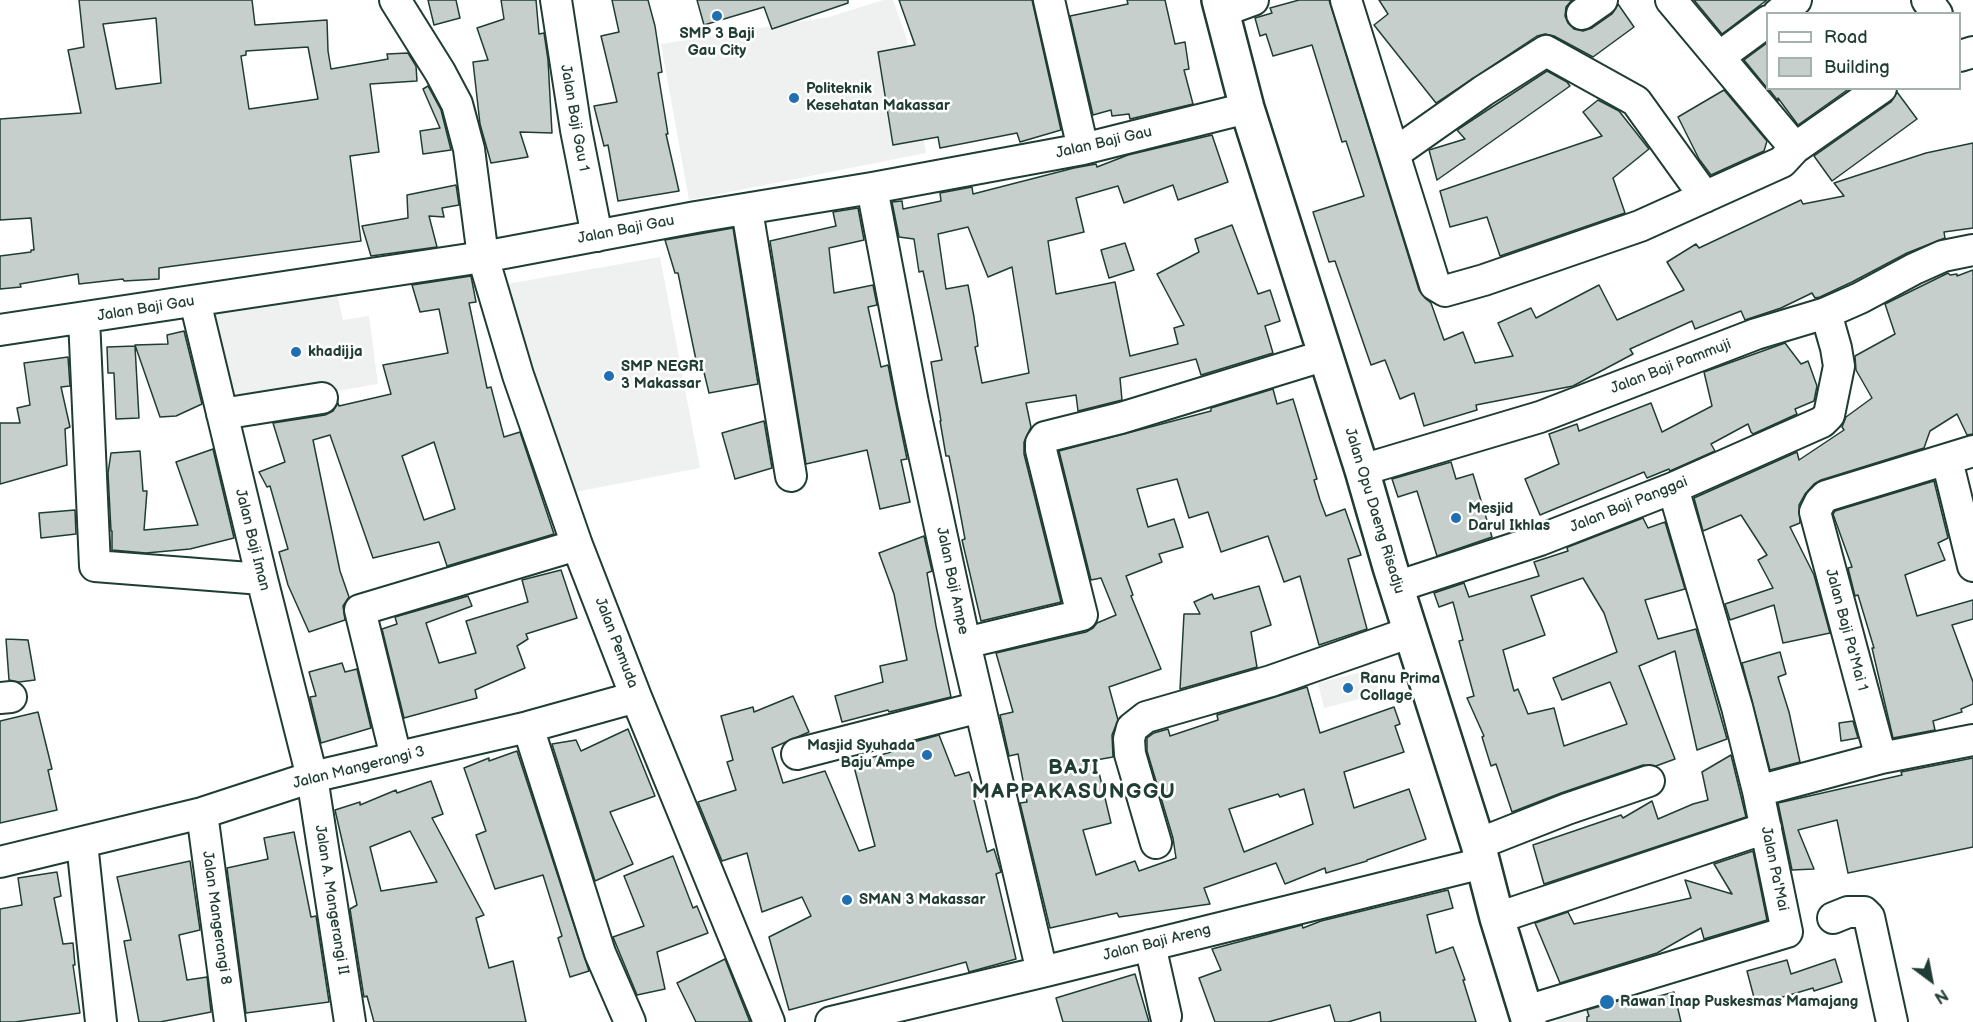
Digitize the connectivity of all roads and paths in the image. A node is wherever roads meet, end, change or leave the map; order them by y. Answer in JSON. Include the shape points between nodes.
{"nodes":[{"id":1,"x":395,"y":0,"type":"edge"},
{"id":2,"x":556,"y":0,"type":"edge"},
{"id":3,"x":1049,"y":0,"type":"edge"},
{"id":4,"x":1253,"y":0,"type":"edge"},
{"id":5,"x":1346,"y":0,"type":"edge"},
{"id":6,"x":1671,"y":0,"type":"edge"},
{"id":7,"x":1796,"y":0,"type":"edge"},
{"id":8,"x":1221,"y":5,"type":"edge"},
{"id":9,"x":1781,"y":12,"type":"edge"},
{"id":10,"x":1766,"y":22,"type":"edge"},
{"id":11,"x":1719,"y":57,"type":"junction"},
{"id":12,"x":1878,"y":90,"type":"edge"},
{"id":13,"x":1248,"y":108,"type":"junction"},
{"id":14,"x":1795,"y":148,"type":"junction"},
{"id":15,"x":1083,"y":149,"type":"junction"},
{"id":16,"x":1395,"y":153,"type":"junction"},
{"id":17,"x":872,"y":188,"type":"junction"},
{"id":18,"x":1705,"y":196,"type":"junction"},
{"id":19,"x":747,"y":210,"type":"junction"},
{"id":20,"x":597,"y":236,"type":"junction"},
{"id":21,"x":1973,"y":250,"type":"edge"},
{"id":22,"x":483,"y":257,"type":"junction"},
{"id":23,"x":195,"y":301,"type":"junction"},
{"id":24,"x":1826,"y":313,"type":"junction"},
{"id":25,"x":84,"y":318,"type":"junction"},
{"id":26,"x":0,"y":330,"type":"edge"},
{"id":27,"x":1326,"y":355,"type":"junction"},
{"id":28,"x":322,"y":398,"type":"dead end"},
{"id":29,"x":222,"y":414,"type":"junction"},
{"id":30,"x":1960,"y":455,"type":"edge"},
{"id":31,"x":1362,"y":470,"type":"junction"},
{"id":32,"x":791,"y":476,"type":"dead end"},
{"id":33,"x":1673,"y":488,"type":"junction"},
{"id":34,"x":577,"y":545,"type":"junction"},
{"id":35,"x":1973,"y":566,"type":"edge"},
{"id":36,"x":262,"y":579,"type":"junction"},
{"id":37,"x":1396,"y":587,"type":"junction"},
{"id":38,"x":1411,"y":632,"type":"junction"},
{"id":39,"x":965,"y":643,"type":"junction"},
{"id":40,"x":636,"y":697,"type":"junction"},
{"id":41,"x":980,"y":707,"type":"junction"},
{"id":42,"x":528,"y":728,"type":"junction"},
{"id":43,"x":1973,"y":740,"type":"edge"},
{"id":44,"x":797,"y":754,"type":"dead end"},
{"id":45,"x":396,"y":757,"type":"junction"},
{"id":46,"x":1881,"y":758,"type":"junction"},
{"id":47,"x":312,"y":777,"type":"junction"},
{"id":48,"x":1649,"y":781,"type":"dead end"},
{"id":49,"x":1758,"y":791,"type":"junction"},
{"id":50,"x":202,"y":813,"type":"junction"},
{"id":51,"x":1766,"y":828,"type":"junction"},
{"id":52,"x":82,"y":843,"type":"junction"},
{"id":53,"x":1156,"y":843,"type":"dead end"},
{"id":54,"x":1480,"y":854,"type":"junction"},
{"id":55,"x":0,"y":861,"type":"edge"},
{"id":56,"x":1497,"y":918,"type":"junction"},
{"id":57,"x":1833,"y":918,"type":"dead end"},
{"id":58,"x":1150,"y":945,"type":"junction"},
{"id":59,"x":1042,"y":972,"type":"junction"},
{"id":60,"x":1166,"y":1016,"type":"dead end"},
{"id":61,"x":1528,"y":1017,"type":"edge"},
{"id":62,"x":101,"y":1022,"type":"edge"},
{"id":63,"x":230,"y":1022,"type":"edge"},
{"id":64,"x":350,"y":1022,"type":"edge"},
{"id":65,"x":630,"y":1022,"type":"edge"},
{"id":66,"x":769,"y":1022,"type":"edge"},
{"id":67,"x":831,"y":1022,"type":"edge"},
{"id":68,"x":1892,"y":1022,"type":"edge"}],
"edges":[{"from":1,"to":22,"type":"street","name":"Jalan Pemuda","via":[[457,104],[469,149]]},
{"from":2,"to":20,"type":"street","name":"Jalan Baji Gau 1"},
{"from":3,"to":15,"type":"street"},
{"from":4,"to":8,"type":"street"},
{"from":5,"to":16,"type":"street"},
{"from":6,"to":11,"type":"street"},
{"from":7,"to":9,"type":"street"},
{"from":8,"to":13,"type":"main road","name":"Jalan Opu Daeng Risadju"},
{"from":10,"to":11,"type":"street"},
{"from":11,"to":14,"type":"street"},
{"from":12,"to":14,"type":"street"},
{"from":13,"to":15,"type":"street","name":"Jalan Baji Gau"},
{"from":13,"to":27,"type":"main road","name":"Jalan Opu Daeng Risadju"},
{"from":14,"to":18,"type":"street","via":[[1782,162]]},
{"from":15,"to":17,"type":"street","name":"Jalan Baji Gau"},
{"from":16,"to":18,"type":"street","via":[[1546,51],[1636,101]]},
{"from":16,"to":18,"type":"street","via":[[1435,285],[1445,291],[1640,226]]},
{"from":17,"to":19,"type":"street","name":"Jalan Baji Gau"},
{"from":17,"to":39,"type":"street","name":"Jalan Baji Ampe","via":[[913,404]]},
{"from":19,"to":20,"type":"street","name":"Jalan Baji Gau"},
{"from":19,"to":32,"type":"street"},
{"from":20,"to":22,"type":"street","name":"Jalan Baji Gau"},
{"from":21,"to":24,"type":"street","name":"Jalan Baji Pammuji","via":[[1943,256],[1914,268]]},
{"from":22,"to":23,"type":"street","name":"Jalan Baji Gau"},
{"from":22,"to":34,"type":"street","name":"Jalan Pemuda","via":[[518,375]]},
{"from":23,"to":25,"type":"street","name":"Jalan Baji Gau"},
{"from":23,"to":29,"type":"street","name":"Jalan Baji Iman"},
{"from":24,"to":31,"type":"street","name":"Jalan Baji Pammuji","via":[[1756,334],[1540,417]]},
{"from":24,"to":33,"type":"street","name":"Jalan Baji Panggai","via":[[1839,366],[1829,415],[1822,422]]},
{"from":25,"to":26,"type":"street","name":"Jalan Baji Gau"},
{"from":25,"to":36,"type":"street","via":[[95,566]]},
{"from":27,"to":31,"type":"main road","name":"Jalan Opu Daeng Risadju"},
{"from":27,"to":39,"type":"street","via":[[1121,418],[1045,437],[1041,450],[1082,615]]},
{"from":28,"to":29,"type":"street"},
{"from":29,"to":36,"type":"street","name":"Jalan Baji Iman"},
{"from":30,"to":35,"type":"street"},
{"from":30,"to":46,"type":"street","name":"Jalan Baji Pa'Mai 1","via":[[1827,496],[1815,512]]},
{"from":31,"to":37,"type":"main road","name":"Jalan Opu Daeng Risadju"},
{"from":33,"to":37,"type":"street","name":"Jalan Baji Panggai","via":[[1540,540]]},
{"from":33,"to":49,"type":"street","name":"Jalan Pa'Mai"},
{"from":34,"to":40,"type":"street","name":"Jalan Pemuda"},
{"from":34,"to":45,"type":"street","via":[[360,610]]},
{"from":36,"to":47,"type":"street","name":"Jalan Baji Iman"},
{"from":37,"to":38,"type":"main road","name":"Jalan Opu Daeng Risadju"},
{"from":38,"to":53,"type":"street","via":[[1271,681],[1146,717],[1132,728],[1130,754]]},
{"from":38,"to":54,"type":"main road","name":"Jalan Opu Daeng Risadju"},
{"from":39,"to":41,"type":"street","name":"Jalan Baji Ampe"},
{"from":40,"to":42,"type":"street","name":"Jalan Mangerangi 3"},
{"from":40,"to":66,"type":"street","name":"Jalan Pemuda"},
{"from":41,"to":44,"type":"street"},
{"from":41,"to":59,"type":"street","name":"Jalan Baji Ampe"},
{"from":42,"to":45,"type":"street","name":"Jalan Mangerangi 3"},
{"from":42,"to":65,"type":"street","via":[[600,953]]},
{"from":43,"to":46,"type":"street"},
{"from":45,"to":47,"type":"street","name":"Jalan Mangerangi 3"},
{"from":46,"to":49,"type":"street"},
{"from":47,"to":50,"type":"street","name":"Jalan Mangerangi 3"},
{"from":47,"to":64,"type":"street","name":"Jalan A. Mangerangi II"},
{"from":48,"to":54,"type":"street","name":"Jalan Baji Areng","via":[[1567,809]]},
{"from":49,"to":51,"type":"street","name":"Jalan Pa'Mai"},
{"from":50,"to":52,"type":"street","name":"Jalan Mangerangi 3"},
{"from":50,"to":63,"type":"street","name":"Jalan Mangerangi 8"},
{"from":51,"to":56,"type":"street"},
{"from":51,"to":61,"type":"street","name":"Jalan Pa'Mai","via":[[1787,932]]},
{"from":52,"to":55,"type":"street","name":"Jalan Mangerangi 3"},
{"from":52,"to":62,"type":"street"},
{"from":54,"to":56,"type":"main road","name":"Jalan Opu Daeng Risadju"},
{"from":54,"to":58,"type":"street","name":"Jalan Baji Areng"},
{"from":56,"to":61,"type":"main road","name":"Jalan Opu Daeng Risadju"},
{"from":57,"to":68,"type":"street","via":[[1848,912],[1864,912],[1869,917]]},
{"from":58,"to":59,"type":"street","name":"Jalan Baji Areng"},
{"from":58,"to":60,"type":"street"},
{"from":59,"to":67,"type":"street","name":"Jalan Baji Areng"}]}
